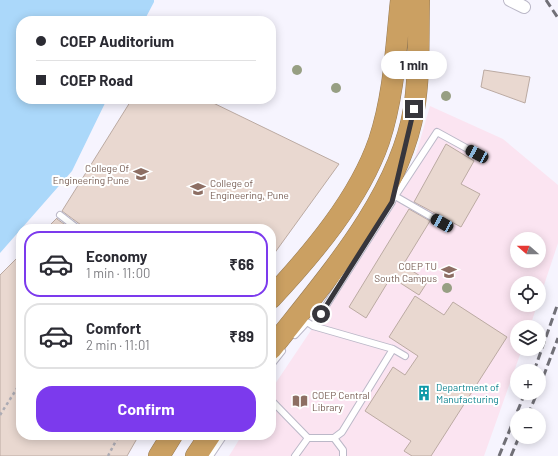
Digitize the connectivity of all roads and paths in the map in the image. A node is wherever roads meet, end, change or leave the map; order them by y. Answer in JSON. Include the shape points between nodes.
{"nodes":[{"id":1,"x":401,"y":0,"type":"edge"},
{"id":2,"x":419,"y":0,"type":"edge"},
{"id":3,"x":510,"y":0,"type":"edge"},
{"id":4,"x":524,"y":7,"type":"dead end"},
{"id":5,"x":414,"y":109,"type":"junction"},
{"id":6,"x":477,"y":154,"type":"dead end"},
{"id":7,"x":395,"y":196,"type":"junction"},
{"id":8,"x":60,"y":214,"type":"dead end"},
{"id":9,"x":442,"y":223,"type":"dead end"},
{"id":10,"x":72,"y":224,"type":"edge"},
{"id":11,"x":276,"y":292,"type":"edge"},
{"id":12,"x":313,"y":326,"type":"junction"},
{"id":13,"x":290,"y":341,"type":"dead end"},
{"id":14,"x":278,"y":347,"type":"edge"},
{"id":15,"x":393,"y":349,"type":"junction"},
{"id":16,"x":405,"y":356,"type":"dead end"},
{"id":17,"x":16,"y":390,"type":"edge"},
{"id":18,"x":276,"y":405,"type":"edge"},
{"id":19,"x":0,"y":415,"type":"edge"},
{"id":20,"x":308,"y":438,"type":"junction"},
{"id":21,"x":334,"y":438,"type":"junction"},
{"id":22,"x":116,"y":440,"type":"edge"},
{"id":23,"x":169,"y":440,"type":"edge"},
{"id":24,"x":207,"y":440,"type":"edge"},
{"id":25,"x":221,"y":440,"type":"edge"},
{"id":26,"x":108,"y":456,"type":"edge"},
{"id":27,"x":159,"y":456,"type":"edge"},
{"id":28,"x":196,"y":456,"type":"edge"},
{"id":29,"x":210,"y":456,"type":"edge"},
{"id":30,"x":295,"y":456,"type":"edge"},
{"id":31,"x":342,"y":456,"type":"edge"}],
"edges":[{"from":1,"to":11,"type":"highway","via":[[393,83],[379,142],[364,175],[345,206],[318,245]]},
{"from":2,"to":5,"type":"highway"},
{"from":3,"to":4,"type":"street"},
{"from":5,"to":7,"type":"lane"},
{"from":5,"to":14,"type":"highway","via":[[403,151],[386,188],[342,258]]},
{"from":6,"to":7,"type":"lane","via":[[438,132]]},
{"from":7,"to":9,"type":"lane"},
{"from":7,"to":12,"type":"lane"},
{"from":8,"to":10,"type":"lane"},
{"from":12,"to":13,"type":"lane","via":[[307,322]]},
{"from":12,"to":15,"type":"lane"},
{"from":15,"to":16,"type":"lane"},
{"from":15,"to":21,"type":"lane","via":[[342,432]]},
{"from":17,"to":19,"type":"path"},
{"from":18,"to":20,"type":"lane"},
{"from":20,"to":21,"type":"lane"},
{"from":20,"to":30,"type":"lane"},
{"from":21,"to":31,"type":"lane","via":[[343,450]]},
{"from":22,"to":26,"type":"path"},
{"from":23,"to":27,"type":"highway"},
{"from":24,"to":28,"type":"highway"},
{"from":25,"to":29,"type":"lane"}]}
